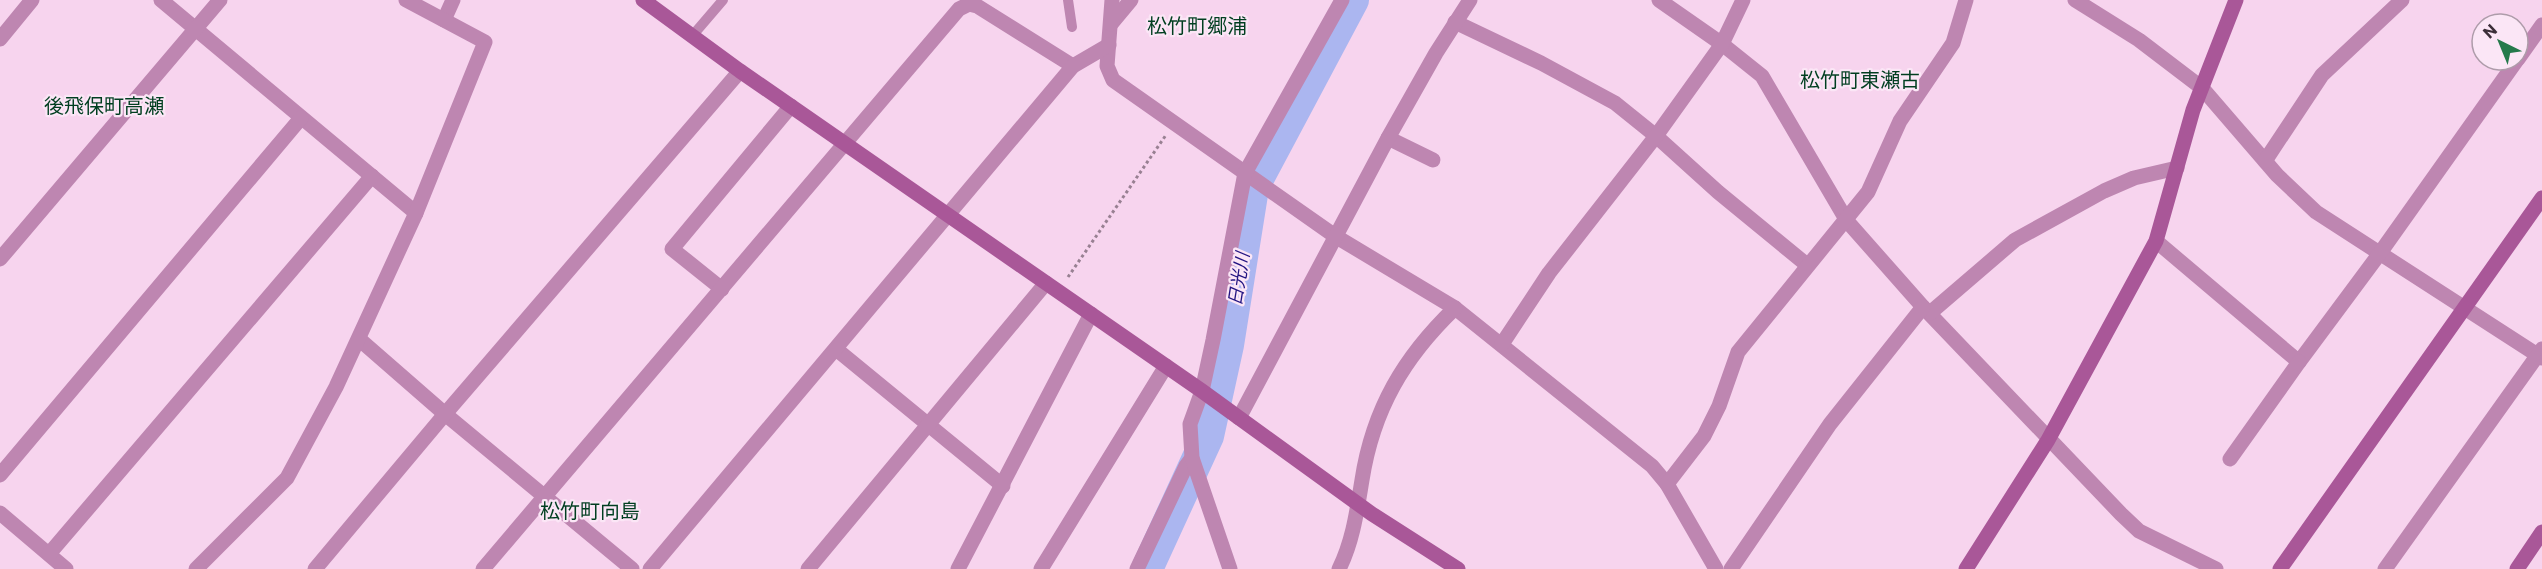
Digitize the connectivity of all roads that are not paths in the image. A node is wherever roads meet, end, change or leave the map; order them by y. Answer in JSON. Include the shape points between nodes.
{"nodes":[{"id":1,"x":32,"y":0,"type":"edge"},
{"id":2,"x":161,"y":0,"type":"edge"},
{"id":3,"x":220,"y":0,"type":"edge"},
{"id":4,"x":406,"y":0,"type":"edge"},
{"id":5,"x":453,"y":0,"type":"edge"},
{"id":6,"x":643,"y":0,"type":"edge"},
{"id":7,"x":723,"y":0,"type":"edge"},
{"id":8,"x":1068,"y":0,"type":"edge"},
{"id":9,"x":1112,"y":0,"type":"edge"},
{"id":10,"x":1131,"y":0,"type":"edge"},
{"id":11,"x":1342,"y":0,"type":"edge"},
{"id":12,"x":1470,"y":0,"type":"edge"},
{"id":13,"x":1659,"y":0,"type":"edge"},
{"id":14,"x":1743,"y":0,"type":"edge"},
{"id":15,"x":1966,"y":0,"type":"edge"},
{"id":16,"x":2075,"y":0,"type":"edge"},
{"id":17,"x":2236,"y":0,"type":"edge"},
{"id":18,"x":2402,"y":0,"type":"edge"},
{"id":19,"x":444,"y":20,"type":"junction"},
{"id":20,"x":1455,"y":22,"type":"junction"},
{"id":21,"x":1111,"y":24,"type":"junction"},
{"id":22,"x":2542,"y":25,"type":"edge"},
{"id":23,"x":1072,"y":27,"type":"dead end"},
{"id":24,"x":195,"y":29,"type":"junction"},
{"id":25,"x":693,"y":35,"type":"junction"},
{"id":26,"x":0,"y":39,"type":"edge"},
{"id":27,"x":2530,"y":42,"type":"edge"},
{"id":28,"x":1722,"y":44,"type":"junction"},
{"id":29,"x":1109,"y":45,"type":"junction"},
{"id":30,"x":1072,"y":66,"type":"junction"},
{"id":31,"x":740,"y":71,"type":"junction"},
{"id":32,"x":2509,"y":72,"type":"edge"},
{"id":33,"x":2202,"y":88,"type":"junction"},
{"id":34,"x":791,"y":106,"type":"junction"},
{"id":35,"x":302,"y":118,"type":"junction"},
{"id":36,"x":1656,"y":136,"type":"junction"},
{"id":37,"x":1388,"y":138,"type":"junction"},
{"id":38,"x":844,"y":143,"type":"junction"},
{"id":39,"x":1433,"y":160,"type":"dead end"},
{"id":40,"x":2265,"y":161,"type":"junction"},
{"id":41,"x":2177,"y":168,"type":"junction"},
{"id":42,"x":372,"y":176,"type":"junction"},
{"id":43,"x":1252,"y":178,"type":"junction"},
{"id":44,"x":2542,"y":198,"type":"edge"},
{"id":45,"x":416,"y":213,"type":"junction"},
{"id":46,"x":949,"y":216,"type":"junction"},
{"id":47,"x":1847,"y":221,"type":"junction"},
{"id":48,"x":1335,"y":236,"type":"junction"},
{"id":49,"x":2156,"y":241,"type":"junction"},
{"id":50,"x":2380,"y":253,"type":"junction"},
{"id":51,"x":0,"y":259,"type":"edge"},
{"id":52,"x":1808,"y":265,"type":"junction"},
{"id":53,"x":1052,"y":287,"type":"junction"},
{"id":54,"x":722,"y":289,"type":"junction"},
{"id":55,"x":1455,"y":308,"type":"junction"},
{"id":56,"x":2466,"y":308,"type":"junction"},
{"id":57,"x":1927,"y":310,"type":"junction"},
{"id":58,"x":1091,"y":314,"type":"junction"},
{"id":59,"x":358,"y":339,"type":"junction"},
{"id":60,"x":1502,"y":344,"type":"junction"},
{"id":61,"x":836,"y":349,"type":"junction"},
{"id":62,"x":2541,"y":354,"type":"edge"},
{"id":63,"x":2299,"y":362,"type":"junction"},
{"id":64,"x":1166,"y":366,"type":"junction"},
{"id":65,"x":1210,"y":397,"type":"junction"},
{"id":66,"x":445,"y":414,"type":"junction"},
{"id":67,"x":1239,"y":418,"type":"junction"},
{"id":68,"x":928,"y":425,"type":"junction"},
{"id":69,"x":2048,"y":440,"type":"junction"},
{"id":70,"x":2230,"y":459,"type":"dead end"},
{"id":71,"x":1194,"y":463,"type":"junction"},
{"id":72,"x":0,"y":475,"type":"edge"},
{"id":73,"x":1667,"y":484,"type":"junction"},
{"id":74,"x":1003,"y":486,"type":"junction"},
{"id":75,"x":546,"y":495,"type":"junction"},
{"id":76,"x":1360,"y":505,"type":"junction"},
{"id":77,"x":0,"y":513,"type":"edge"},
{"id":78,"x":2542,"y":532,"type":"edge"},
{"id":79,"x":49,"y":554,"type":"junction"},
{"id":80,"x":66,"y":569,"type":"edge"},
{"id":81,"x":196,"y":569,"type":"edge"},
{"id":82,"x":315,"y":569,"type":"edge"},
{"id":83,"x":483,"y":569,"type":"edge"},
{"id":84,"x":632,"y":569,"type":"edge"},
{"id":85,"x":650,"y":569,"type":"edge"},
{"id":86,"x":808,"y":569,"type":"edge"},
{"id":87,"x":958,"y":569,"type":"edge"},
{"id":88,"x":1041,"y":569,"type":"edge"},
{"id":89,"x":1137,"y":569,"type":"edge"},
{"id":90,"x":1230,"y":569,"type":"edge"},
{"id":91,"x":1339,"y":569,"type":"edge"},
{"id":92,"x":1458,"y":569,"type":"edge"},
{"id":93,"x":1716,"y":569,"type":"edge"},
{"id":94,"x":1731,"y":569,"type":"edge"},
{"id":95,"x":1966,"y":569,"type":"edge"},
{"id":96,"x":2216,"y":569,"type":"edge"},
{"id":97,"x":2280,"y":569,"type":"edge"},
{"id":98,"x":2385,"y":569,"type":"edge"},
{"id":99,"x":2517,"y":569,"type":"edge"}],
"edges":[{"from":1,"to":26,"type":"street"},
{"from":2,"to":24,"type":"street"},
{"from":3,"to":24,"type":"street"},
{"from":4,"to":19,"type":"street"},
{"from":5,"to":19,"type":"street"},
{"from":6,"to":25,"type":"street"},
{"from":7,"to":25,"type":"lane"},
{"from":8,"to":23,"type":"lane"},
{"from":9,"to":21,"type":"street"},
{"from":10,"to":21,"type":"street"},
{"from":11,"to":43,"type":"street"},
{"from":12,"to":20,"type":"street"},
{"from":13,"to":28,"type":"street"},
{"from":14,"to":28,"type":"street"},
{"from":15,"to":47,"type":"street","via":[[1953,42],[1900,121],[1868,192]]},
{"from":16,"to":33,"type":"street","via":[[2139,40]]},
{"from":17,"to":33,"type":"street"},
{"from":18,"to":40,"type":"street","via":[[2322,75]]},
{"from":19,"to":45,"type":"street","via":[[485,42]]},
{"from":20,"to":36,"type":"street","via":[[1615,103]]},
{"from":20,"to":37,"type":"street"},
{"from":21,"to":29,"type":"street"},
{"from":22,"to":27,"type":"street"},
{"from":24,"to":35,"type":"street"},
{"from":24,"to":51,"type":"street"},
{"from":25,"to":31,"type":"street"},
{"from":28,"to":36,"type":"street"},
{"from":28,"to":47,"type":"street","via":[[1762,76]]},
{"from":29,"to":30,"type":"street"},
{"from":29,"to":43,"type":"street","via":[[1107,66],[1113,80]]},
{"from":30,"to":38,"type":"street","via":[[969,4],[959,9]]},
{"from":30,"to":46,"type":"street"},
{"from":31,"to":34,"type":"street"},
{"from":31,"to":66,"type":"street"},
{"from":32,"to":50,"type":"street"},
{"from":33,"to":40,"type":"street"},
{"from":33,"to":41,"type":"street"},
{"from":34,"to":38,"type":"street"},
{"from":34,"to":54,"type":"street","via":[[672,249]]},
{"from":35,"to":42,"type":"street"},
{"from":35,"to":72,"type":"street"},
{"from":36,"to":52,"type":"street"},
{"from":36,"to":60,"type":"street","via":[[1549,273]]},
{"from":37,"to":39,"type":"street"},
{"from":37,"to":48,"type":"street"},
{"from":38,"to":46,"type":"street"},
{"from":38,"to":54,"type":"street"},
{"from":40,"to":50,"type":"street","via":[[2316,212]]},
{"from":41,"to":49,"type":"street"},
{"from":41,"to":57,"type":"street","via":[[2134,178],[2104,191],[2015,240]]},
{"from":42,"to":45,"type":"street"},
{"from":42,"to":79,"type":"street"},
{"from":43,"to":48,"type":"street"},
{"from":43,"to":65,"type":"street"},
{"from":44,"to":56,"type":"street"},
{"from":45,"to":59,"type":"street"},
{"from":46,"to":53,"type":"street"},
{"from":46,"to":61,"type":"street"},
{"from":47,"to":52,"type":"street"},
{"from":47,"to":57,"type":"street"},
{"from":48,"to":55,"type":"street"},
{"from":48,"to":67,"type":"street"},
{"from":49,"to":63,"type":"street"},
{"from":49,"to":69,"type":"street"},
{"from":50,"to":56,"type":"street"},
{"from":50,"to":63,"type":"street"},
{"from":52,"to":73,"type":"street","via":[[1738,352],[1704,436]]},
{"from":53,"to":58,"type":"street"},
{"from":53,"to":68,"type":"street"},
{"from":54,"to":75,"type":"street"},
{"from":55,"to":60,"type":"street"},
{"from":55,"to":76,"type":"street","via":[[1412,354],[1391,390],[1373,433]]},
{"from":56,"to":62,"type":"street"},
{"from":56,"to":97,"type":"street"},
{"from":57,"to":69,"type":"street"},
{"from":57,"to":94,"type":"street","via":[[1830,424]]},
{"from":58,"to":64,"type":"street"},
{"from":58,"to":74,"type":"street"},
{"from":59,"to":66,"type":"street"},
{"from":59,"to":81,"type":"street","via":[[287,478]]},
{"from":60,"to":73,"type":"street","via":[[1652,466]]},
{"from":61,"to":68,"type":"street"},
{"from":61,"to":85,"type":"street"},
{"from":62,"to":98,"type":"street"},
{"from":63,"to":70,"type":"street"},
{"from":64,"to":65,"type":"street"},
{"from":64,"to":88,"type":"street"},
{"from":65,"to":67,"type":"street"},
{"from":65,"to":71,"type":"street","via":[[1190,424]]},
{"from":66,"to":75,"type":"street"},
{"from":66,"to":82,"type":"street"},
{"from":67,"to":76,"type":"street"},
{"from":68,"to":74,"type":"street"},
{"from":68,"to":86,"type":"street"},
{"from":69,"to":95,"type":"street"},
{"from":69,"to":96,"type":"street","via":[[2139,531]]},
{"from":71,"to":89,"type":"street","via":[[1186,466]]},
{"from":71,"to":90,"type":"street"},
{"from":73,"to":93,"type":"street"},
{"from":74,"to":87,"type":"street"},
{"from":75,"to":83,"type":"street"},
{"from":75,"to":84,"type":"street"},
{"from":76,"to":91,"type":"street"},
{"from":76,"to":92,"type":"street"},
{"from":77,"to":79,"type":"street"},
{"from":78,"to":99,"type":"street"},
{"from":79,"to":80,"type":"street"}]}
